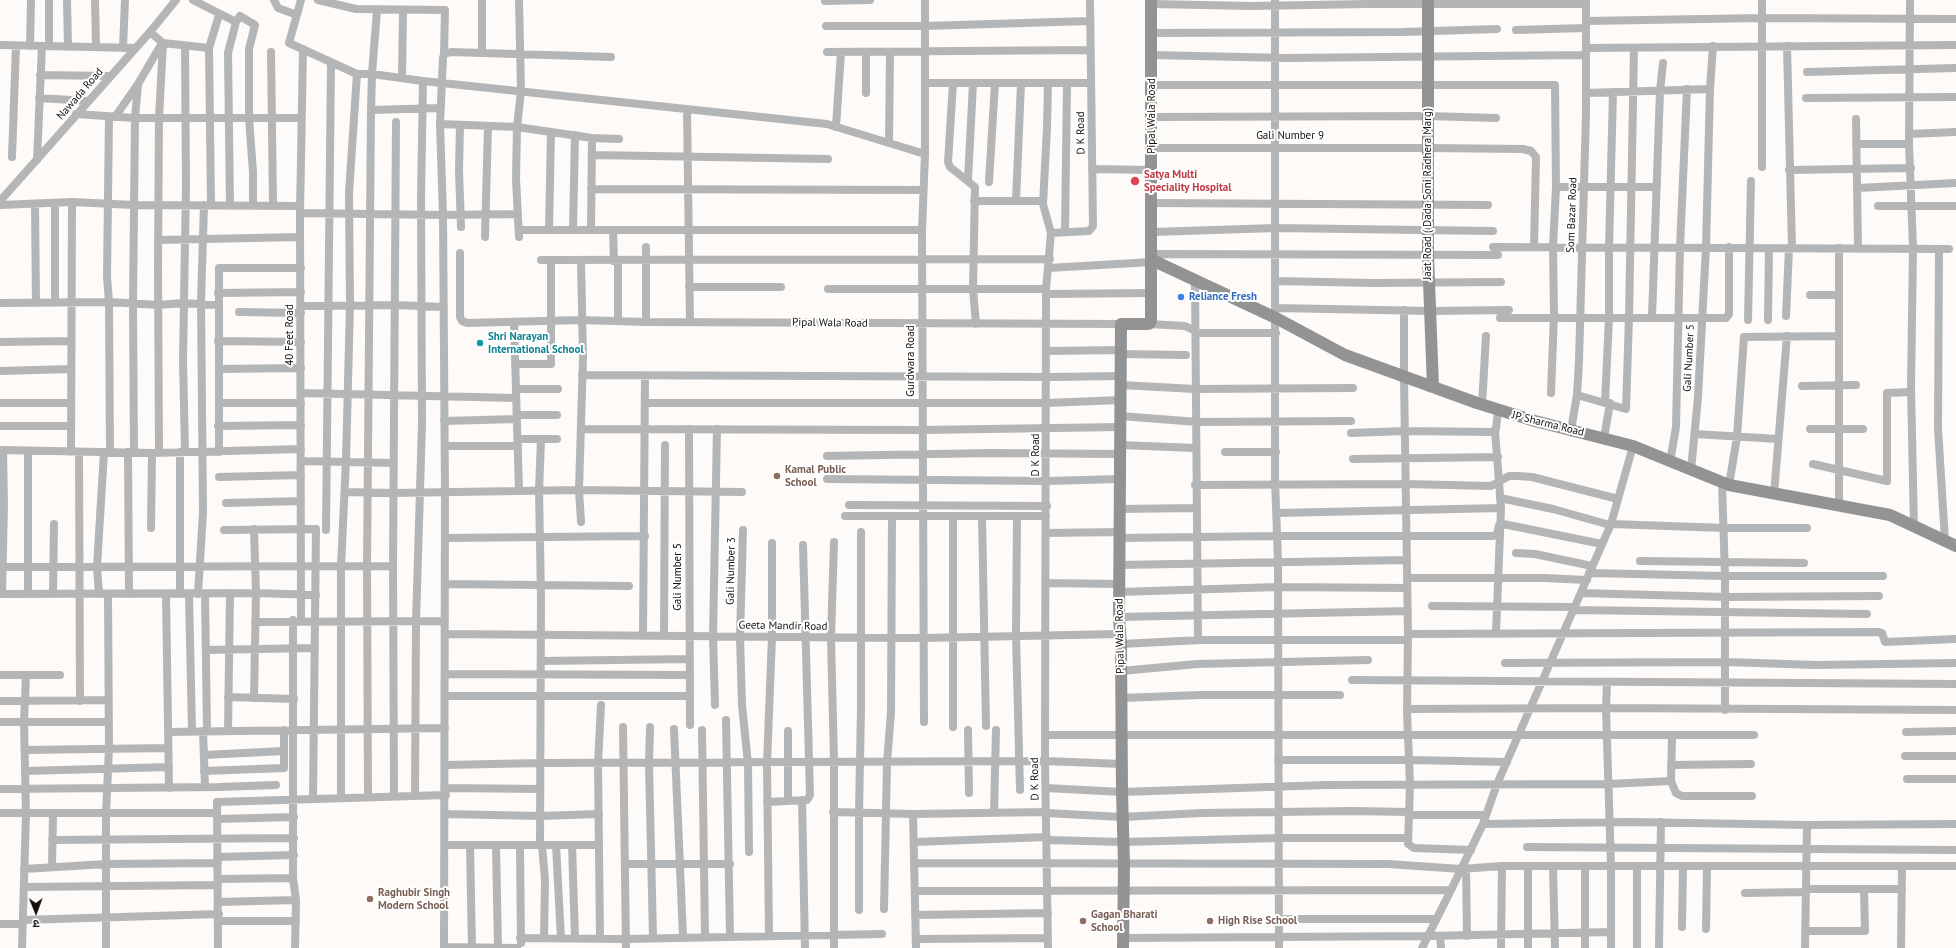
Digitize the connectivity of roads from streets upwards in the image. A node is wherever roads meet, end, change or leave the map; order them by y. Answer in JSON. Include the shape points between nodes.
{"nodes":[{"id":1,"x":31,"y":0,"type":"edge"},
{"id":2,"x":49,"y":0,"type":"edge"},
{"id":3,"x":67,"y":0,"type":"edge"},
{"id":4,"x":95,"y":0,"type":"edge"},
{"id":5,"x":124,"y":0,"type":"edge"},
{"id":6,"x":176,"y":0,"type":"edge"},
{"id":7,"x":193,"y":0,"type":"edge"},
{"id":8,"x":274,"y":0,"type":"edge"},
{"id":9,"x":301,"y":0,"type":"edge"},
{"id":10,"x":318,"y":0,"type":"edge"},
{"id":11,"x":482,"y":0,"type":"edge"},
{"id":12,"x":519,"y":0,"type":"edge"},
{"id":13,"x":870,"y":0,"type":"edge"},
{"id":14,"x":925,"y":0,"type":"edge"},
{"id":15,"x":1090,"y":0,"type":"edge"},
{"id":16,"x":1762,"y":0,"type":"edge"},
{"id":17,"x":1910,"y":0,"type":"edge"},
{"id":18,"x":825,"y":1,"type":"dead end"},
{"id":19,"x":1151,"y":2,"type":"edge"},
{"id":20,"x":1428,"y":2,"type":"edge"},
{"id":21,"x":1586,"y":2,"type":"edge"},
{"id":22,"x":1275,"y":3,"type":"edge"},
{"id":23,"x":377,"y":10,"type":"junction"},
{"id":24,"x":402,"y":10,"type":"junction"},
{"id":25,"x":219,"y":15,"type":"junction"},
{"id":26,"x":297,"y":15,"type":"junction"},
{"id":27,"x":1762,"y":18,"type":"junction"},
{"id":28,"x":1910,"y":19,"type":"junction"},
{"id":29,"x":1956,"y":19,"type":"edge"},
{"id":30,"x":1090,"y":21,"type":"junction"},
{"id":31,"x":236,"y":22,"type":"junction"},
{"id":32,"x":1586,"y":25,"type":"junction"},
{"id":33,"x":826,"y":26,"type":"dead end"},
{"id":34,"x":925,"y":26,"type":"junction"},
{"id":35,"x":1497,"y":29,"type":"dead end"},
{"id":36,"x":1516,"y":30,"type":"dead end"},
{"id":37,"x":1428,"y":31,"type":"junction"},
{"id":38,"x":150,"y":32,"type":"junction"},
{"id":39,"x":1275,"y":32,"type":"junction"},
{"id":40,"x":1152,"y":33,"type":"junction"},
{"id":41,"x":163,"y":43,"type":"junction"},
{"id":42,"x":1910,"y":44,"type":"junction"},
{"id":43,"x":1956,"y":45,"type":"edge"},
{"id":44,"x":0,"y":46,"type":"edge"},
{"id":45,"x":16,"y":46,"type":"junction"},
{"id":46,"x":30,"y":46,"type":"junction"},
{"id":47,"x":45,"y":46,"type":"junction"},
{"id":48,"x":1713,"y":46,"type":"junction"},
{"id":49,"x":1763,"y":46,"type":"junction"},
{"id":50,"x":1787,"y":46,"type":"junction"},
{"id":51,"x":68,"y":47,"type":"junction"},
{"id":52,"x":96,"y":47,"type":"junction"},
{"id":53,"x":185,"y":47,"type":"junction"},
{"id":54,"x":123,"y":48,"type":"junction"},
{"id":55,"x":136,"y":48,"type":"junction"},
{"id":56,"x":209,"y":48,"type":"junction"},
{"id":57,"x":1634,"y":48,"type":"junction"},
{"id":58,"x":303,"y":49,"type":"junction"},
{"id":59,"x":1090,"y":50,"type":"junction"},
{"id":60,"x":271,"y":52,"type":"dead end"},
{"id":61,"x":827,"y":52,"type":"dead end"},
{"id":62,"x":841,"y":52,"type":"junction"},
{"id":63,"x":866,"y":52,"type":"junction"},
{"id":64,"x":890,"y":52,"type":"junction"},
{"id":65,"x":925,"y":52,"type":"junction"},
{"id":66,"x":1586,"y":52,"type":"junction"},
{"id":67,"x":482,"y":53,"type":"junction"},
{"id":68,"x":444,"y":54,"type":"junction"},
{"id":69,"x":520,"y":54,"type":"junction"},
{"id":70,"x":1152,"y":55,"type":"junction"},
{"id":71,"x":611,"y":56,"type":"dead end"},
{"id":72,"x":1428,"y":57,"type":"junction"},
{"id":73,"x":1276,"y":58,"type":"junction"},
{"id":74,"x":331,"y":62,"type":"junction"},
{"id":75,"x":1663,"y":63,"type":"dead end"},
{"id":76,"x":1956,"y":68,"type":"edge"},
{"id":77,"x":1911,"y":69,"type":"junction"},
{"id":78,"x":1808,"y":72,"type":"dead end"},
{"id":79,"x":357,"y":74,"type":"junction"},
{"id":80,"x":372,"y":74,"type":"junction"},
{"id":81,"x":40,"y":75,"type":"junction"},
{"id":82,"x":110,"y":76,"type":"junction"},
{"id":83,"x":402,"y":78,"type":"junction"},
{"id":84,"x":423,"y":81,"type":"junction"},
{"id":85,"x":442,"y":83,"type":"junction"},
{"id":86,"x":926,"y":83,"type":"junction"},
{"id":87,"x":953,"y":83,"type":"junction"},
{"id":88,"x":974,"y":83,"type":"junction"},
{"id":89,"x":995,"y":83,"type":"junction"},
{"id":90,"x":1021,"y":83,"type":"junction"},
{"id":91,"x":1048,"y":83,"type":"junction"},
{"id":92,"x":1068,"y":83,"type":"junction"},
{"id":93,"x":1091,"y":83,"type":"junction"},
{"id":94,"x":138,"y":84,"type":"junction"},
{"id":95,"x":1152,"y":85,"type":"junction"},
{"id":96,"x":1274,"y":86,"type":"junction"},
{"id":97,"x":1428,"y":87,"type":"junction"},
{"id":98,"x":1710,"y":89,"type":"junction"},
{"id":99,"x":1687,"y":90,"type":"junction"},
{"id":100,"x":521,"y":91,"type":"junction"},
{"id":101,"x":1660,"y":91,"type":"junction"},
{"id":102,"x":1613,"y":92,"type":"junction"},
{"id":103,"x":1635,"y":92,"type":"junction"},
{"id":104,"x":866,"y":93,"type":"dead end"},
{"id":105,"x":1586,"y":93,"type":"junction"},
{"id":106,"x":1910,"y":97,"type":"junction"},
{"id":107,"x":1956,"y":97,"type":"edge"},
{"id":108,"x":39,"y":98,"type":"junction"},
{"id":109,"x":1806,"y":98,"type":"dead end"},
{"id":110,"x":88,"y":100,"type":"junction"},
{"id":111,"x":422,"y":108,"type":"junction"},
{"id":112,"x":440,"y":108,"type":"junction"},
{"id":113,"x":687,"y":109,"type":"junction"},
{"id":114,"x":371,"y":110,"type":"junction"},
{"id":115,"x":76,"y":114,"type":"junction"},
{"id":116,"x":112,"y":116,"type":"junction"},
{"id":117,"x":1428,"y":116,"type":"junction"},
{"id":118,"x":185,"y":117,"type":"junction"},
{"id":119,"x":1152,"y":117,"type":"junction"},
{"id":120,"x":1276,"y":117,"type":"junction"},
{"id":121,"x":135,"y":118,"type":"junction"},
{"id":122,"x":159,"y":118,"type":"junction"},
{"id":123,"x":208,"y":118,"type":"junction"},
{"id":124,"x":228,"y":118,"type":"junction"},
{"id":125,"x":249,"y":118,"type":"junction"},
{"id":126,"x":271,"y":118,"type":"junction"},
{"id":127,"x":301,"y":118,"type":"junction"},
{"id":128,"x":1496,"y":118,"type":"dead end"},
{"id":129,"x":1856,"y":119,"type":"dead end"},
{"id":130,"x":396,"y":122,"type":"dead end"},
{"id":131,"x":440,"y":124,"type":"junction"},
{"id":132,"x":460,"y":125,"type":"junction"},
{"id":133,"x":488,"y":126,"type":"junction"},
{"id":134,"x":836,"y":127,"type":"junction"},
{"id":135,"x":517,"y":128,"type":"junction"},
{"id":136,"x":551,"y":132,"type":"junction"},
{"id":137,"x":1956,"y":132,"type":"edge"},
{"id":138,"x":1909,"y":134,"type":"junction"},
{"id":139,"x":575,"y":135,"type":"junction"},
{"id":140,"x":592,"y":138,"type":"junction"},
{"id":141,"x":619,"y":139,"type":"dead end"},
{"id":142,"x":889,"y":143,"type":"junction"},
{"id":143,"x":1856,"y":144,"type":"junction"},
{"id":144,"x":1909,"y":144,"type":"junction"},
{"id":145,"x":1276,"y":147,"type":"junction"},
{"id":146,"x":1152,"y":148,"type":"junction"},
{"id":147,"x":1428,"y":148,"type":"junction"},
{"id":148,"x":925,"y":154,"type":"junction"},
{"id":149,"x":592,"y":155,"type":"junction"},
{"id":150,"x":687,"y":156,"type":"junction"},
{"id":151,"x":12,"y":158,"type":"dead end"},
{"id":152,"x":828,"y":159,"type":"dead end"},
{"id":153,"x":37,"y":160,"type":"junction"},
{"id":154,"x":1762,"y":167,"type":"dead end"},
{"id":155,"x":1911,"y":168,"type":"junction"},
{"id":156,"x":1092,"y":169,"type":"junction"},
{"id":157,"x":1152,"y":170,"type":"junction"},
{"id":158,"x":1789,"y":170,"type":"junction"},
{"id":159,"x":1857,"y":170,"type":"junction"},
{"id":160,"x":968,"y":180,"type":"junction"},
{"id":161,"x":1751,"y":181,"type":"dead end"},
{"id":162,"x":989,"y":182,"type":"dead end"},
{"id":163,"x":1956,"y":183,"type":"edge"},
{"id":164,"x":1910,"y":186,"type":"junction"},
{"id":165,"x":1556,"y":187,"type":"junction"},
{"id":166,"x":1583,"y":187,"type":"junction"},
{"id":167,"x":1610,"y":187,"type":"junction"},
{"id":168,"x":1632,"y":187,"type":"junction"},
{"id":169,"x":1657,"y":187,"type":"junction"},
{"id":170,"x":1858,"y":188,"type":"junction"},
{"id":171,"x":592,"y":189,"type":"junction"},
{"id":172,"x":688,"y":189,"type":"junction"},
{"id":173,"x":923,"y":190,"type":"junction"},
{"id":174,"x":0,"y":201,"type":"edge"},
{"id":175,"x":974,"y":201,"type":"junction"},
{"id":176,"x":1016,"y":201,"type":"junction"},
{"id":177,"x":1043,"y":201,"type":"junction"},
{"id":178,"x":72,"y":202,"type":"junction"},
{"id":179,"x":55,"y":203,"type":"junction"},
{"id":180,"x":108,"y":203,"type":"junction"},
{"id":181,"x":1152,"y":203,"type":"junction"},
{"id":182,"x":1276,"y":203,"type":"junction"},
{"id":183,"x":35,"y":204,"type":"junction"},
{"id":184,"x":0,"y":205,"type":"edge"},
{"id":185,"x":134,"y":205,"type":"junction"},
{"id":186,"x":159,"y":205,"type":"junction"},
{"id":187,"x":207,"y":205,"type":"junction"},
{"id":188,"x":230,"y":205,"type":"junction"},
{"id":189,"x":253,"y":205,"type":"junction"},
{"id":190,"x":1428,"y":205,"type":"junction"},
{"id":191,"x":1488,"y":205,"type":"dead end"},
{"id":192,"x":185,"y":206,"type":"junction"},
{"id":193,"x":273,"y":206,"type":"junction"},
{"id":194,"x":1878,"y":206,"type":"dead end"},
{"id":195,"x":1911,"y":206,"type":"junction"},
{"id":196,"x":1956,"y":206,"type":"edge"},
{"id":197,"x":300,"y":210,"type":"junction"},
{"id":198,"x":329,"y":214,"type":"junction"},
{"id":199,"x":349,"y":214,"type":"junction"},
{"id":200,"x":370,"y":214,"type":"junction"},
{"id":201,"x":486,"y":214,"type":"junction"},
{"id":202,"x":518,"y":214,"type":"junction"},
{"id":203,"x":396,"y":215,"type":"junction"},
{"id":204,"x":421,"y":215,"type":"junction"},
{"id":205,"x":443,"y":215,"type":"junction"},
{"id":206,"x":460,"y":215,"type":"junction"},
{"id":207,"x":460,"y":227,"type":"dead end"},
{"id":208,"x":1276,"y":228,"type":"junction"},
{"id":209,"x":549,"y":230,"type":"junction"},
{"id":210,"x":573,"y":230,"type":"junction"},
{"id":211,"x":591,"y":230,"type":"junction"},
{"id":212,"x":613,"y":230,"type":"junction"},
{"id":213,"x":922,"y":230,"type":"junction"},
{"id":214,"x":1428,"y":230,"type":"junction"},
{"id":215,"x":688,"y":231,"type":"junction"},
{"id":216,"x":1493,"y":231,"type":"dead end"},
{"id":217,"x":1065,"y":232,"type":"junction"},
{"id":218,"x":1152,"y":232,"type":"junction"},
{"id":219,"x":1051,"y":233,"type":"junction"},
{"id":220,"x":300,"y":237,"type":"junction"},
{"id":221,"x":485,"y":237,"type":"dead end"},
{"id":222,"x":203,"y":238,"type":"junction"},
{"id":223,"x":184,"y":239,"type":"junction"},
{"id":224,"x":158,"y":240,"type":"junction"},
{"id":225,"x":1582,"y":246,"type":"junction"},
{"id":226,"x":646,"y":247,"type":"dead end"},
{"id":227,"x":1493,"y":247,"type":"dead end"},
{"id":228,"x":1534,"y":247,"type":"junction"},
{"id":229,"x":1553,"y":247,"type":"junction"},
{"id":230,"x":1609,"y":247,"type":"junction"},
{"id":231,"x":1631,"y":247,"type":"junction"},
{"id":232,"x":1655,"y":247,"type":"junction"},
{"id":233,"x":1680,"y":247,"type":"junction"},
{"id":234,"x":1706,"y":247,"type":"junction"},
{"id":235,"x":1729,"y":247,"type":"junction"},
{"id":236,"x":1749,"y":248,"type":"junction"},
{"id":237,"x":1769,"y":248,"type":"junction"},
{"id":238,"x":1790,"y":248,"type":"junction"},
{"id":239,"x":1839,"y":248,"type":"junction"},
{"id":240,"x":1858,"y":248,"type":"junction"},
{"id":241,"x":1913,"y":248,"type":"junction"},
{"id":242,"x":1939,"y":249,"type":"junction"},
{"id":243,"x":1949,"y":249,"type":"dead end"},
{"id":244,"x":460,"y":253,"type":"dead end"},
{"id":245,"x":1276,"y":255,"type":"junction"},
{"id":246,"x":1428,"y":255,"type":"junction"},
{"id":247,"x":1498,"y":255,"type":"dead end"},
{"id":248,"x":974,"y":259,"type":"junction"},
{"id":249,"x":1050,"y":259,"type":"junction"},
{"id":250,"x":1152,"y":259,"type":"junction"},
{"id":251,"x":541,"y":260,"type":"dead end"},
{"id":252,"x":551,"y":260,"type":"junction"},
{"id":253,"x":690,"y":260,"type":"junction"},
{"id":254,"x":922,"y":260,"type":"junction"},
{"id":255,"x":580,"y":261,"type":"junction"},
{"id":256,"x":616,"y":261,"type":"junction"},
{"id":257,"x":646,"y":261,"type":"junction"},
{"id":258,"x":301,"y":268,"type":"junction"},
{"id":259,"x":1048,"y":268,"type":"junction"},
{"id":260,"x":1195,"y":281,"type":"junction"},
{"id":261,"x":1276,"y":281,"type":"junction"},
{"id":262,"x":1429,"y":282,"type":"junction"},
{"id":263,"x":1500,"y":282,"type":"dead end"},
{"id":264,"x":689,"y":287,"type":"junction"},
{"id":265,"x":781,"y":287,"type":"dead end"},
{"id":266,"x":828,"y":289,"type":"dead end"},
{"id":267,"x":973,"y":289,"type":"junction"},
{"id":268,"x":922,"y":290,"type":"junction"},
{"id":269,"x":301,"y":292,"type":"junction"},
{"id":270,"x":1046,"y":292,"type":"junction"},
{"id":271,"x":218,"y":293,"type":"junction"},
{"id":272,"x":1152,"y":293,"type":"junction"},
{"id":273,"x":1810,"y":295,"type":"dead end"},
{"id":274,"x":1839,"y":295,"type":"junction"},
{"id":275,"x":109,"y":302,"type":"junction"},
{"id":276,"x":0,"y":303,"type":"edge"},
{"id":277,"x":36,"y":303,"type":"junction"},
{"id":278,"x":55,"y":303,"type":"junction"},
{"id":279,"x":71,"y":303,"type":"junction"},
{"id":280,"x":183,"y":303,"type":"junction"},
{"id":281,"x":133,"y":304,"type":"junction"},
{"id":282,"x":201,"y":304,"type":"junction"},
{"id":283,"x":158,"y":305,"type":"junction"},
{"id":284,"x":218,"y":305,"type":"junction"},
{"id":285,"x":350,"y":305,"type":"junction"},
{"id":286,"x":369,"y":305,"type":"junction"},
{"id":287,"x":395,"y":305,"type":"junction"},
{"id":288,"x":329,"y":306,"type":"junction"},
{"id":289,"x":422,"y":306,"type":"junction"},
{"id":290,"x":444,"y":307,"type":"junction"},
{"id":291,"x":301,"y":309,"type":"junction"},
{"id":292,"x":1404,"y":310,"type":"junction"},
{"id":293,"x":1509,"y":310,"type":"dead end"},
{"id":294,"x":1430,"y":311,"type":"junction"},
{"id":295,"x":239,"y":312,"type":"dead end"},
{"id":296,"x":1276,"y":313,"type":"junction"},
{"id":297,"x":1786,"y":316,"type":"dead end"},
{"id":298,"x":1652,"y":317,"type":"junction"},
{"id":299,"x":1679,"y":317,"type":"junction"},
{"id":300,"x":1703,"y":317,"type":"junction"},
{"id":301,"x":1500,"y":318,"type":"dead end"},
{"id":302,"x":1553,"y":318,"type":"junction"},
{"id":303,"x":1580,"y":318,"type":"junction"},
{"id":304,"x":1609,"y":318,"type":"junction"},
{"id":305,"x":1629,"y":318,"type":"junction"},
{"id":306,"x":582,"y":320,"type":"junction"},
{"id":307,"x":618,"y":320,"type":"junction"},
{"id":308,"x":1748,"y":320,"type":"dead end"},
{"id":309,"x":1768,"y":320,"type":"dead end"},
{"id":310,"x":552,"y":322,"type":"junction"},
{"id":311,"x":646,"y":322,"type":"junction"},
{"id":312,"x":690,"y":322,"type":"junction"},
{"id":313,"x":514,"y":323,"type":"junction"},
{"id":314,"x":922,"y":324,"type":"junction"},
{"id":315,"x":976,"y":324,"type":"junction"},
{"id":316,"x":1046,"y":324,"type":"junction"},
{"id":317,"x":1121,"y":324,"type":"junction"},
{"id":318,"x":1149,"y":324,"type":"junction"},
{"id":319,"x":1195,"y":332,"type":"junction"},
{"id":320,"x":1276,"y":333,"type":"junction"},
{"id":321,"x":1486,"y":336,"type":"dead end"},
{"id":322,"x":1788,"y":336,"type":"junction"},
{"id":323,"x":1839,"y":336,"type":"junction"},
{"id":324,"x":71,"y":341,"type":"junction"},
{"id":325,"x":218,"y":341,"type":"junction"},
{"id":326,"x":0,"y":342,"type":"edge"},
{"id":327,"x":301,"y":342,"type":"junction"},
{"id":328,"x":1046,"y":351,"type":"junction"},
{"id":329,"x":1121,"y":352,"type":"junction"},
{"id":330,"x":1186,"y":355,"type":"dead end"},
{"id":331,"x":515,"y":364,"type":"junction"},
{"id":332,"x":301,"y":368,"type":"junction"},
{"id":333,"x":71,"y":369,"type":"junction"},
{"id":334,"x":219,"y":369,"type":"junction"},
{"id":335,"x":0,"y":371,"type":"edge"},
{"id":336,"x":582,"y":375,"type":"junction"},
{"id":337,"x":645,"y":376,"type":"junction"},
{"id":338,"x":922,"y":376,"type":"junction"},
{"id":339,"x":1047,"y":377,"type":"junction"},
{"id":340,"x":1404,"y":377,"type":"junction"},
{"id":341,"x":1121,"y":381,"type":"junction"},
{"id":342,"x":1839,"y":385,"type":"junction"},
{"id":343,"x":1856,"y":385,"type":"dead end"},
{"id":344,"x":1802,"y":386,"type":"dead end"},
{"id":345,"x":1433,"y":387,"type":"junction"},
{"id":346,"x":1353,"y":388,"type":"dead end"},
{"id":347,"x":516,"y":389,"type":"junction"},
{"id":348,"x":558,"y":389,"type":"dead end"},
{"id":349,"x":1195,"y":389,"type":"junction"},
{"id":350,"x":1276,"y":389,"type":"junction"},
{"id":351,"x":1911,"y":392,"type":"junction"},
{"id":352,"x":301,"y":393,"type":"junction"},
{"id":353,"x":1550,"y":393,"type":"dead end"},
{"id":354,"x":329,"y":394,"type":"junction"},
{"id":355,"x":348,"y":394,"type":"junction"},
{"id":356,"x":369,"y":394,"type":"junction"},
{"id":357,"x":394,"y":395,"type":"junction"},
{"id":358,"x":1577,"y":395,"type":"junction"},
{"id":359,"x":422,"y":396,"type":"junction"},
{"id":360,"x":444,"y":397,"type":"junction"},
{"id":361,"x":516,"y":398,"type":"junction"},
{"id":362,"x":1120,"y":400,"type":"junction"},
{"id":363,"x":1608,"y":402,"type":"junction"},
{"id":364,"x":0,"y":403,"type":"edge"},
{"id":365,"x":71,"y":403,"type":"junction"},
{"id":366,"x":219,"y":403,"type":"junction"},
{"id":367,"x":301,"y":403,"type":"junction"},
{"id":368,"x":645,"y":403,"type":"junction"},
{"id":369,"x":1046,"y":403,"type":"junction"},
{"id":370,"x":922,"y":404,"type":"junction"},
{"id":371,"x":1482,"y":405,"type":"junction"},
{"id":372,"x":1498,"y":411,"type":"junction"},
{"id":373,"x":558,"y":415,"type":"dead end"},
{"id":374,"x":517,"y":417,"type":"junction"},
{"id":375,"x":444,"y":421,"type":"junction"},
{"id":376,"x":1195,"y":421,"type":"junction"},
{"id":377,"x":1351,"y":421,"type":"dead end"},
{"id":378,"x":1120,"y":422,"type":"junction"},
{"id":379,"x":1276,"y":422,"type":"junction"},
{"id":380,"x":301,"y":425,"type":"junction"},
{"id":381,"x":0,"y":426,"type":"edge"},
{"id":382,"x":71,"y":426,"type":"junction"},
{"id":383,"x":218,"y":426,"type":"junction"},
{"id":384,"x":581,"y":429,"type":"junction"},
{"id":385,"x":646,"y":429,"type":"junction"},
{"id":386,"x":689,"y":429,"type":"junction"},
{"id":387,"x":717,"y":429,"type":"junction"},
{"id":388,"x":1047,"y":429,"type":"junction"},
{"id":389,"x":1810,"y":429,"type":"dead end"},
{"id":390,"x":1839,"y":429,"type":"junction"},
{"id":391,"x":1863,"y":429,"type":"dead end"},
{"id":392,"x":922,"y":430,"type":"junction"},
{"id":393,"x":1571,"y":430,"type":"junction"},
{"id":394,"x":1405,"y":431,"type":"junction"},
{"id":395,"x":1495,"y":431,"type":"junction"},
{"id":396,"x":1351,"y":433,"type":"dead end"},
{"id":397,"x":1695,"y":434,"type":"junction"},
{"id":398,"x":1737,"y":437,"type":"junction"},
{"id":399,"x":1604,"y":438,"type":"junction"},
{"id":400,"x":541,"y":439,"type":"junction"},
{"id":401,"x":557,"y":439,"type":"dead end"},
{"id":402,"x":1778,"y":439,"type":"junction"},
{"id":403,"x":518,"y":442,"type":"junction"},
{"id":404,"x":665,"y":445,"type":"dead end"},
{"id":405,"x":445,"y":446,"type":"junction"},
{"id":406,"x":1633,"y":446,"type":"junction"},
{"id":407,"x":1195,"y":448,"type":"junction"},
{"id":408,"x":301,"y":449,"type":"junction"},
{"id":409,"x":1120,"y":449,"type":"junction"},
{"id":410,"x":1,"y":450,"type":"edge"},
{"id":411,"x":28,"y":451,"type":"junction"},
{"id":412,"x":75,"y":452,"type":"junction"},
{"id":413,"x":107,"y":452,"type":"junction"},
{"id":414,"x":131,"y":452,"type":"junction"},
{"id":415,"x":182,"y":452,"type":"junction"},
{"id":416,"x":202,"y":452,"type":"junction"},
{"id":417,"x":219,"y":452,"type":"junction"},
{"id":418,"x":1225,"y":452,"type":"dead end"},
{"id":419,"x":1276,"y":452,"type":"junction"},
{"id":420,"x":155,"y":453,"type":"junction"},
{"id":421,"x":1047,"y":453,"type":"junction"},
{"id":422,"x":827,"y":456,"type":"dead end"},
{"id":423,"x":922,"y":456,"type":"junction"},
{"id":424,"x":1498,"y":457,"type":"junction"},
{"id":425,"x":1405,"y":458,"type":"junction"},
{"id":426,"x":1353,"y":459,"type":"dead end"},
{"id":427,"x":301,"y":461,"type":"junction"},
{"id":428,"x":328,"y":461,"type":"junction"},
{"id":429,"x":346,"y":461,"type":"junction"},
{"id":430,"x":368,"y":462,"type":"junction"},
{"id":431,"x":1670,"y":462,"type":"junction"},
{"id":432,"x":394,"y":463,"type":"junction"},
{"id":433,"x":1813,"y":464,"type":"dead end"},
{"id":434,"x":1691,"y":470,"type":"junction"},
{"id":435,"x":1839,"y":470,"type":"junction"},
{"id":436,"x":301,"y":475,"type":"junction"},
{"id":437,"x":220,"y":477,"type":"dead end"},
{"id":438,"x":827,"y":479,"type":"dead end"},
{"id":439,"x":922,"y":479,"type":"junction"},
{"id":440,"x":1120,"y":479,"type":"junction"},
{"id":441,"x":1047,"y":481,"type":"junction"},
{"id":442,"x":1499,"y":483,"type":"junction"},
{"id":443,"x":1406,"y":484,"type":"junction"},
{"id":444,"x":1726,"y":484,"type":"junction"},
{"id":445,"x":1196,"y":485,"type":"junction"},
{"id":446,"x":1276,"y":485,"type":"junction"},
{"id":447,"x":579,"y":490,"type":"junction"},
{"id":448,"x":645,"y":490,"type":"junction"},
{"id":449,"x":519,"y":491,"type":"junction"},
{"id":450,"x":539,"y":491,"type":"junction"},
{"id":451,"x":664,"y":491,"type":"junction"},
{"id":452,"x":689,"y":491,"type":"junction"},
{"id":453,"x":345,"y":492,"type":"junction"},
{"id":454,"x":368,"y":492,"type":"junction"},
{"id":455,"x":420,"y":492,"type":"junction"},
{"id":456,"x":445,"y":492,"type":"junction"},
{"id":457,"x":715,"y":492,"type":"junction"},
{"id":458,"x":742,"y":492,"type":"dead end"},
{"id":459,"x":393,"y":493,"type":"junction"},
{"id":460,"x":1774,"y":494,"type":"junction"},
{"id":461,"x":1500,"y":498,"type":"junction"},
{"id":462,"x":1618,"y":499,"type":"junction"},
{"id":463,"x":300,"y":501,"type":"junction"},
{"id":464,"x":226,"y":503,"type":"dead end"},
{"id":465,"x":849,"y":505,"type":"dead end"},
{"id":466,"x":923,"y":506,"type":"junction"},
{"id":467,"x":1047,"y":506,"type":"junction"},
{"id":468,"x":1840,"y":506,"type":"junction"},
{"id":469,"x":1196,"y":508,"type":"junction"},
{"id":470,"x":1501,"y":508,"type":"junction"},
{"id":471,"x":1120,"y":509,"type":"junction"},
{"id":472,"x":1406,"y":510,"type":"junction"},
{"id":473,"x":1276,"y":513,"type":"junction"},
{"id":474,"x":845,"y":516,"type":"dead end"},
{"id":475,"x":892,"y":516,"type":"junction"},
{"id":476,"x":923,"y":516,"type":"junction"},
{"id":477,"x":953,"y":516,"type":"junction"},
{"id":478,"x":982,"y":516,"type":"junction"},
{"id":479,"x":1017,"y":516,"type":"junction"},
{"id":480,"x":1046,"y":516,"type":"junction"},
{"id":481,"x":581,"y":522,"type":"dead end"},
{"id":482,"x":54,"y":524,"type":"dead end"},
{"id":483,"x":1500,"y":524,"type":"junction"},
{"id":484,"x":1610,"y":525,"type":"junction"},
{"id":485,"x":151,"y":528,"type":"dead end"},
{"id":486,"x":1725,"y":528,"type":"junction"},
{"id":487,"x":1807,"y":528,"type":"dead end"},
{"id":488,"x":1914,"y":528,"type":"junction"},
{"id":489,"x":254,"y":529,"type":"junction"},
{"id":490,"x":300,"y":529,"type":"junction"},
{"id":491,"x":224,"y":530,"type":"dead end"},
{"id":492,"x":326,"y":530,"type":"dead end"},
{"id":493,"x":743,"y":530,"type":"dead end"},
{"id":494,"x":861,"y":532,"type":"dead end"},
{"id":495,"x":1046,"y":533,"type":"junction"},
{"id":496,"x":1120,"y":535,"type":"junction"},
{"id":497,"x":540,"y":536,"type":"junction"},
{"id":498,"x":645,"y":536,"type":"junction"},
{"id":499,"x":1277,"y":536,"type":"junction"},
{"id":500,"x":1406,"y":536,"type":"junction"},
{"id":501,"x":1196,"y":537,"type":"junction"},
{"id":502,"x":444,"y":538,"type":"junction"},
{"id":503,"x":1944,"y":541,"type":"junction"},
{"id":504,"x":834,"y":542,"type":"dead end"},
{"id":505,"x":772,"y":543,"type":"dead end"},
{"id":506,"x":1602,"y":544,"type":"junction"},
{"id":507,"x":803,"y":545,"type":"dead end"},
{"id":508,"x":1956,"y":546,"type":"edge"},
{"id":509,"x":1516,"y":553,"type":"dead end"},
{"id":510,"x":1406,"y":560,"type":"junction"},
{"id":511,"x":1640,"y":561,"type":"dead end"},
{"id":512,"x":1278,"y":562,"type":"junction"},
{"id":513,"x":1725,"y":562,"type":"junction"},
{"id":514,"x":1804,"y":563,"type":"dead end"},
{"id":515,"x":1196,"y":564,"type":"junction"},
{"id":516,"x":1119,"y":565,"type":"junction"},
{"id":517,"x":180,"y":566,"type":"junction"},
{"id":518,"x":199,"y":566,"type":"junction"},
{"id":519,"x":254,"y":566,"type":"junction"},
{"id":520,"x":301,"y":566,"type":"junction"},
{"id":521,"x":316,"y":566,"type":"junction"},
{"id":522,"x":341,"y":566,"type":"junction"},
{"id":523,"x":367,"y":566,"type":"junction"},
{"id":524,"x":393,"y":566,"type":"junction"},
{"id":525,"x":1,"y":567,"type":"edge"},
{"id":526,"x":27,"y":567,"type":"junction"},
{"id":527,"x":54,"y":567,"type":"junction"},
{"id":528,"x":78,"y":567,"type":"junction"},
{"id":529,"x":98,"y":567,"type":"junction"},
{"id":530,"x":128,"y":567,"type":"junction"},
{"id":531,"x":1589,"y":573,"type":"junction"},
{"id":532,"x":1726,"y":576,"type":"junction"},
{"id":533,"x":1883,"y":576,"type":"dead end"},
{"id":534,"x":1407,"y":578,"type":"junction"},
{"id":535,"x":1497,"y":578,"type":"junction"},
{"id":536,"x":1046,"y":583,"type":"junction"},
{"id":537,"x":445,"y":584,"type":"junction"},
{"id":538,"x":541,"y":584,"type":"junction"},
{"id":539,"x":629,"y":586,"type":"dead end"},
{"id":540,"x":1278,"y":587,"type":"junction"},
{"id":541,"x":1119,"y":588,"type":"junction"},
{"id":542,"x":1407,"y":588,"type":"junction"},
{"id":543,"x":1196,"y":590,"type":"junction"},
{"id":544,"x":230,"y":593,"type":"junction"},
{"id":545,"x":256,"y":593,"type":"junction"},
{"id":546,"x":1581,"y":593,"type":"junction"},
{"id":547,"x":1,"y":594,"type":"edge"},
{"id":548,"x":28,"y":594,"type":"junction"},
{"id":549,"x":53,"y":594,"type":"junction"},
{"id":550,"x":79,"y":594,"type":"junction"},
{"id":551,"x":98,"y":594,"type":"junction"},
{"id":552,"x":108,"y":594,"type":"junction"},
{"id":553,"x":128,"y":594,"type":"junction"},
{"id":554,"x":166,"y":594,"type":"junction"},
{"id":555,"x":180,"y":594,"type":"junction"},
{"id":556,"x":189,"y":594,"type":"junction"},
{"id":557,"x":202,"y":594,"type":"junction"},
{"id":558,"x":302,"y":595,"type":"junction"},
{"id":559,"x":316,"y":595,"type":"junction"},
{"id":560,"x":1879,"y":596,"type":"dead end"},
{"id":561,"x":1726,"y":597,"type":"junction"},
{"id":562,"x":1432,"y":606,"type":"dead end"},
{"id":563,"x":1498,"y":607,"type":"junction"},
{"id":564,"x":1574,"y":609,"type":"junction"},
{"id":565,"x":1408,"y":611,"type":"junction"},
{"id":566,"x":1726,"y":611,"type":"junction"},
{"id":567,"x":1278,"y":613,"type":"junction"},
{"id":568,"x":1867,"y":614,"type":"dead end"},
{"id":569,"x":1197,"y":616,"type":"junction"},
{"id":570,"x":1119,"y":617,"type":"junction"},
{"id":571,"x":297,"y":620,"type":"junction"},
{"id":572,"x":315,"y":620,"type":"junction"},
{"id":573,"x":342,"y":620,"type":"junction"},
{"id":574,"x":445,"y":621,"type":"junction"},
{"id":575,"x":255,"y":622,"type":"junction"},
{"id":576,"x":368,"y":622,"type":"junction"},
{"id":577,"x":393,"y":622,"type":"junction"},
{"id":578,"x":416,"y":622,"type":"junction"},
{"id":579,"x":1726,"y":632,"type":"junction"},
{"id":580,"x":1496,"y":633,"type":"junction"},
{"id":581,"x":1562,"y":633,"type":"junction"},
{"id":582,"x":445,"y":634,"type":"junction"},
{"id":583,"x":541,"y":636,"type":"junction"},
{"id":584,"x":644,"y":636,"type":"junction"},
{"id":585,"x":664,"y":636,"type":"junction"},
{"id":586,"x":689,"y":636,"type":"junction"},
{"id":587,"x":712,"y":636,"type":"junction"},
{"id":588,"x":1016,"y":636,"type":"junction"},
{"id":589,"x":1046,"y":636,"type":"junction"},
{"id":590,"x":740,"y":637,"type":"junction"},
{"id":591,"x":772,"y":637,"type":"junction"},
{"id":592,"x":985,"y":637,"type":"junction"},
{"id":593,"x":1408,"y":637,"type":"junction"},
{"id":594,"x":805,"y":638,"type":"junction"},
{"id":595,"x":831,"y":638,"type":"junction"},
{"id":596,"x":861,"y":638,"type":"junction"},
{"id":597,"x":890,"y":638,"type":"junction"},
{"id":598,"x":923,"y":638,"type":"junction"},
{"id":599,"x":953,"y":638,"type":"junction"},
{"id":600,"x":1121,"y":639,"type":"junction"},
{"id":601,"x":1956,"y":639,"type":"edge"},
{"id":602,"x":1198,"y":640,"type":"junction"},
{"id":603,"x":1278,"y":640,"type":"junction"},
{"id":604,"x":314,"y":648,"type":"junction"},
{"id":605,"x":255,"y":649,"type":"junction"},
{"id":606,"x":294,"y":649,"type":"junction"},
{"id":607,"x":206,"y":650,"type":"junction"},
{"id":608,"x":228,"y":650,"type":"junction"},
{"id":609,"x":690,"y":659,"type":"junction"},
{"id":610,"x":541,"y":660,"type":"junction"},
{"id":611,"x":1368,"y":660,"type":"dead end"},
{"id":612,"x":1278,"y":662,"type":"junction"},
{"id":613,"x":1726,"y":662,"type":"junction"},
{"id":614,"x":1956,"y":662,"type":"edge"},
{"id":615,"x":1505,"y":663,"type":"dead end"},
{"id":616,"x":1550,"y":663,"type":"junction"},
{"id":617,"x":1121,"y":671,"type":"junction"},
{"id":618,"x":26,"y":674,"type":"junction"},
{"id":619,"x":445,"y":674,"type":"junction"},
{"id":620,"x":540,"y":674,"type":"junction"},
{"id":621,"x":0,"y":675,"type":"edge"},
{"id":622,"x":60,"y":675,"type":"dead end"},
{"id":623,"x":690,"y":675,"type":"junction"},
{"id":624,"x":1408,"y":679,"type":"junction"},
{"id":625,"x":1352,"y":680,"type":"dead end"},
{"id":626,"x":1541,"y":682,"type":"junction"},
{"id":627,"x":1607,"y":683,"type":"junction"},
{"id":628,"x":1726,"y":684,"type":"junction"},
{"id":629,"x":1956,"y":684,"type":"edge"},
{"id":630,"x":1278,"y":695,"type":"junction"},
{"id":631,"x":1340,"y":695,"type":"dead end"},
{"id":632,"x":445,"y":696,"type":"junction"},
{"id":633,"x":690,"y":696,"type":"junction"},
{"id":634,"x":228,"y":697,"type":"junction"},
{"id":635,"x":540,"y":697,"type":"junction"},
{"id":636,"x":254,"y":698,"type":"junction"},
{"id":637,"x":294,"y":698,"type":"junction"},
{"id":638,"x":1121,"y":698,"type":"junction"},
{"id":639,"x":25,"y":700,"type":"junction"},
{"id":640,"x":108,"y":700,"type":"junction"},
{"id":641,"x":0,"y":701,"type":"edge"},
{"id":642,"x":80,"y":701,"type":"junction"},
{"id":643,"x":601,"y":705,"type":"dead end"},
{"id":644,"x":715,"y":705,"type":"dead end"},
{"id":645,"x":1606,"y":708,"type":"junction"},
{"id":646,"x":1407,"y":709,"type":"junction"},
{"id":647,"x":1529,"y":709,"type":"junction"},
{"id":648,"x":1725,"y":710,"type":"junction"},
{"id":649,"x":1956,"y":710,"type":"edge"},
{"id":650,"x":726,"y":720,"type":"dead end"},
{"id":651,"x":0,"y":722,"type":"edge"},
{"id":652,"x":24,"y":722,"type":"junction"},
{"id":653,"x":108,"y":722,"type":"junction"},
{"id":654,"x":924,"y":722,"type":"dead end"},
{"id":655,"x":690,"y":725,"type":"dead end"},
{"id":656,"x":986,"y":726,"type":"dead end"},
{"id":657,"x":623,"y":727,"type":"dead end"},
{"id":658,"x":650,"y":727,"type":"dead end"},
{"id":659,"x":953,"y":727,"type":"dead end"},
{"id":660,"x":393,"y":728,"type":"junction"},
{"id":661,"x":416,"y":728,"type":"junction"},
{"id":662,"x":445,"y":728,"type":"junction"},
{"id":663,"x":314,"y":729,"type":"junction"},
{"id":664,"x":341,"y":729,"type":"junction"},
{"id":665,"x":368,"y":729,"type":"junction"},
{"id":666,"x":674,"y":729,"type":"dead end"},
{"id":667,"x":284,"y":730,"type":"junction"},
{"id":668,"x":294,"y":730,"type":"junction"},
{"id":669,"x":702,"y":730,"type":"dead end"},
{"id":670,"x":968,"y":730,"type":"dead end"},
{"id":671,"x":996,"y":730,"type":"dead end"},
{"id":672,"x":192,"y":731,"type":"junction"},
{"id":673,"x":205,"y":731,"type":"junction"},
{"id":674,"x":228,"y":731,"type":"junction"},
{"id":675,"x":788,"y":731,"type":"dead end"},
{"id":676,"x":1956,"y":731,"type":"edge"},
{"id":677,"x":168,"y":732,"type":"junction"},
{"id":678,"x":1906,"y":732,"type":"dead end"},
{"id":679,"x":1408,"y":734,"type":"junction"},
{"id":680,"x":1046,"y":735,"type":"junction"},
{"id":681,"x":1121,"y":735,"type":"junction"},
{"id":682,"x":1519,"y":735,"type":"junction"},
{"id":683,"x":1278,"y":736,"type":"junction"},
{"id":684,"x":1607,"y":736,"type":"junction"},
{"id":685,"x":1672,"y":736,"type":"junction"},
{"id":686,"x":1754,"y":736,"type":"dead end"},
{"id":687,"x":168,"y":748,"type":"junction"},
{"id":688,"x":109,"y":749,"type":"junction"},
{"id":689,"x":25,"y":750,"type":"junction"},
{"id":690,"x":284,"y":751,"type":"junction"},
{"id":691,"x":204,"y":754,"type":"junction"},
{"id":692,"x":1905,"y":756,"type":"dead end"},
{"id":693,"x":1956,"y":756,"type":"edge"},
{"id":694,"x":1278,"y":760,"type":"junction"},
{"id":695,"x":1409,"y":760,"type":"junction"},
{"id":696,"x":1046,"y":761,"type":"junction"},
{"id":697,"x":808,"y":762,"type":"junction"},
{"id":698,"x":834,"y":762,"type":"junction"},
{"id":699,"x":860,"y":762,"type":"junction"},
{"id":700,"x":968,"y":762,"type":"junction"},
{"id":701,"x":996,"y":762,"type":"junction"},
{"id":702,"x":1020,"y":762,"type":"junction"},
{"id":703,"x":1507,"y":762,"type":"junction"},
{"id":704,"x":540,"y":763,"type":"junction"},
{"id":705,"x":767,"y":763,"type":"junction"},
{"id":706,"x":788,"y":763,"type":"junction"},
{"id":707,"x":887,"y":763,"type":"junction"},
{"id":708,"x":598,"y":764,"type":"junction"},
{"id":709,"x":624,"y":764,"type":"junction"},
{"id":710,"x":649,"y":764,"type":"junction"},
{"id":711,"x":675,"y":764,"type":"junction"},
{"id":712,"x":702,"y":764,"type":"junction"},
{"id":713,"x":728,"y":764,"type":"junction"},
{"id":714,"x":748,"y":764,"type":"junction"},
{"id":715,"x":1121,"y":764,"type":"junction"},
{"id":716,"x":1751,"y":764,"type":"dead end"},
{"id":717,"x":446,"y":765,"type":"junction"},
{"id":718,"x":1671,"y":765,"type":"junction"},
{"id":719,"x":169,"y":767,"type":"junction"},
{"id":720,"x":108,"y":768,"type":"junction"},
{"id":721,"x":25,"y":771,"type":"junction"},
{"id":722,"x":204,"y":771,"type":"junction"},
{"id":723,"x":1907,"y":779,"type":"dead end"},
{"id":724,"x":1956,"y":779,"type":"edge"},
{"id":725,"x":1671,"y":780,"type":"junction"},
{"id":726,"x":1497,"y":784,"type":"junction"},
{"id":727,"x":1608,"y":784,"type":"junction"},
{"id":728,"x":276,"y":785,"type":"dead end"},
{"id":729,"x":1410,"y":785,"type":"junction"},
{"id":730,"x":1278,"y":786,"type":"junction"},
{"id":731,"x":205,"y":787,"type":"junction"},
{"id":732,"x":25,"y":788,"type":"junction"},
{"id":733,"x":106,"y":788,"type":"junction"},
{"id":734,"x":169,"y":788,"type":"junction"},
{"id":735,"x":1046,"y":788,"type":"junction"},
{"id":736,"x":0,"y":789,"type":"edge"},
{"id":737,"x":540,"y":789,"type":"junction"},
{"id":738,"x":1020,"y":790,"type":"dead end"},
{"id":739,"x":446,"y":791,"type":"junction"},
{"id":740,"x":1122,"y":792,"type":"junction"},
{"id":741,"x":969,"y":793,"type":"dead end"},
{"id":742,"x":415,"y":795,"type":"junction"},
{"id":743,"x":368,"y":796,"type":"junction"},
{"id":744,"x":394,"y":796,"type":"junction"},
{"id":745,"x":1752,"y":796,"type":"dead end"},
{"id":746,"x":341,"y":797,"type":"junction"},
{"id":747,"x":294,"y":798,"type":"junction"},
{"id":748,"x":314,"y":798,"type":"junction"},
{"id":749,"x":802,"y":800,"type":"junction"},
{"id":750,"x":788,"y":801,"type":"junction"},
{"id":751,"x":767,"y":802,"type":"junction"},
{"id":752,"x":833,"y":812,"type":"junction"},
{"id":753,"x":859,"y":812,"type":"junction"},
{"id":754,"x":886,"y":812,"type":"junction"},
{"id":755,"x":1278,"y":812,"type":"junction"},
{"id":756,"x":0,"y":813,"type":"edge"},
{"id":757,"x":106,"y":813,"type":"junction"},
{"id":758,"x":994,"y":813,"type":"junction"},
{"id":759,"x":1046,"y":813,"type":"junction"},
{"id":760,"x":26,"y":814,"type":"junction"},
{"id":761,"x":52,"y":814,"type":"junction"},
{"id":762,"x":445,"y":814,"type":"junction"},
{"id":763,"x":599,"y":814,"type":"junction"},
{"id":764,"x":913,"y":814,"type":"junction"},
{"id":765,"x":1409,"y":814,"type":"junction"},
{"id":766,"x":1486,"y":815,"type":"junction"},
{"id":767,"x":217,"y":816,"type":"junction"},
{"id":768,"x":540,"y":816,"type":"junction"},
{"id":769,"x":1122,"y":816,"type":"junction"},
{"id":770,"x":294,"y":817,"type":"junction"},
{"id":771,"x":1609,"y":822,"type":"junction"},
{"id":772,"x":1661,"y":822,"type":"junction"},
{"id":773,"x":1483,"y":824,"type":"junction"},
{"id":774,"x":1956,"y":824,"type":"edge"},
{"id":775,"x":1807,"y":825,"type":"junction"},
{"id":776,"x":218,"y":838,"type":"junction"},
{"id":777,"x":294,"y":838,"type":"junction"},
{"id":778,"x":1047,"y":838,"type":"junction"},
{"id":779,"x":1279,"y":838,"type":"junction"},
{"id":780,"x":1408,"y":838,"type":"junction"},
{"id":781,"x":106,"y":839,"type":"junction"},
{"id":782,"x":52,"y":840,"type":"junction"},
{"id":783,"x":914,"y":842,"type":"junction"},
{"id":784,"x":1123,"y":842,"type":"junction"},
{"id":785,"x":445,"y":845,"type":"junction"},
{"id":786,"x":496,"y":845,"type":"junction"},
{"id":787,"x":520,"y":845,"type":"junction"},
{"id":788,"x":541,"y":845,"type":"junction"},
{"id":789,"x":556,"y":845,"type":"junction"},
{"id":790,"x":572,"y":845,"type":"junction"},
{"id":791,"x":599,"y":845,"type":"junction"},
{"id":792,"x":470,"y":846,"type":"junction"},
{"id":793,"x":1528,"y":847,"type":"dead end"},
{"id":794,"x":1610,"y":848,"type":"junction"},
{"id":795,"x":1661,"y":849,"type":"junction"},
{"id":796,"x":1470,"y":850,"type":"junction"},
{"id":797,"x":1807,"y":850,"type":"junction"},
{"id":798,"x":1956,"y":850,"type":"edge"},
{"id":799,"x":749,"y":852,"type":"dead end"},
{"id":800,"x":294,"y":855,"type":"junction"},
{"id":801,"x":218,"y":860,"type":"junction"},
{"id":802,"x":914,"y":863,"type":"junction"},
{"id":803,"x":1047,"y":863,"type":"junction"},
{"id":804,"x":1279,"y":863,"type":"junction"},
{"id":805,"x":106,"y":864,"type":"junction"},
{"id":806,"x":625,"y":864,"type":"junction"},
{"id":807,"x":651,"y":864,"type":"junction"},
{"id":808,"x":680,"y":864,"type":"junction"},
{"id":809,"x":730,"y":864,"type":"junction"},
{"id":810,"x":1124,"y":864,"type":"junction"},
{"id":811,"x":703,"y":865,"type":"junction"},
{"id":812,"x":1807,"y":865,"type":"junction"},
{"id":813,"x":1502,"y":866,"type":"junction"},
{"id":814,"x":1528,"y":866,"type":"junction"},
{"id":815,"x":1553,"y":866,"type":"junction"},
{"id":816,"x":1585,"y":866,"type":"junction"},
{"id":817,"x":1611,"y":866,"type":"junction"},
{"id":818,"x":1637,"y":866,"type":"junction"},
{"id":819,"x":1660,"y":866,"type":"junction"},
{"id":820,"x":1683,"y":866,"type":"junction"},
{"id":821,"x":1707,"y":866,"type":"junction"},
{"id":822,"x":1902,"y":866,"type":"junction"},
{"id":823,"x":1956,"y":866,"type":"edge"},
{"id":824,"x":52,"y":867,"type":"junction"},
{"id":825,"x":24,"y":869,"type":"junction"},
{"id":826,"x":1464,"y":869,"type":"junction"},
{"id":827,"x":293,"y":878,"type":"junction"},
{"id":828,"x":218,"y":882,"type":"junction"},
{"id":829,"x":24,"y":887,"type":"junction"},
{"id":830,"x":107,"y":887,"type":"junction"},
{"id":831,"x":1279,"y":889,"type":"junction"},
{"id":832,"x":1864,"y":889,"type":"junction"},
{"id":833,"x":1902,"y":889,"type":"junction"},
{"id":834,"x":1451,"y":890,"type":"junction"},
{"id":835,"x":1806,"y":890,"type":"junction"},
{"id":836,"x":915,"y":891,"type":"junction"},
{"id":837,"x":1048,"y":891,"type":"junction"},
{"id":838,"x":1124,"y":891,"type":"junction"},
{"id":839,"x":1745,"y":894,"type":"dead end"},
{"id":840,"x":296,"y":900,"type":"junction"},
{"id":841,"x":218,"y":902,"type":"junction"},
{"id":842,"x":884,"y":909,"type":"dead end"},
{"id":843,"x":859,"y":910,"type":"dead end"},
{"id":844,"x":1048,"y":913,"type":"junction"},
{"id":845,"x":915,"y":915,"type":"junction"},
{"id":846,"x":107,"y":916,"type":"junction"},
{"id":847,"x":219,"y":918,"type":"junction"},
{"id":848,"x":1279,"y":919,"type":"junction"},
{"id":849,"x":1436,"y":919,"type":"junction"},
{"id":850,"x":296,"y":921,"type":"junction"},
{"id":851,"x":23,"y":922,"type":"junction"},
{"id":852,"x":0,"y":924,"type":"edge"},
{"id":853,"x":1682,"y":927,"type":"dead end"},
{"id":854,"x":1706,"y":929,"type":"dead end"},
{"id":855,"x":1805,"y":931,"type":"junction"},
{"id":856,"x":1585,"y":932,"type":"junction"},
{"id":857,"x":1611,"y":932,"type":"junction"},
{"id":858,"x":1554,"y":933,"type":"junction"},
{"id":859,"x":882,"y":934,"type":"dead end"},
{"id":860,"x":1528,"y":934,"type":"junction"},
{"id":861,"x":834,"y":935,"type":"junction"},
{"id":862,"x":1500,"y":935,"type":"junction"},
{"id":863,"x":683,"y":936,"type":"junction"},
{"id":864,"x":705,"y":936,"type":"junction"},
{"id":865,"x":769,"y":936,"type":"junction"},
{"id":866,"x":805,"y":936,"type":"junction"},
{"id":867,"x":1279,"y":936,"type":"junction"},
{"id":868,"x":1427,"y":936,"type":"junction"},
{"id":869,"x":1440,"y":936,"type":"junction"},
{"id":870,"x":1467,"y":936,"type":"junction"},
{"id":871,"x":653,"y":937,"type":"junction"},
{"id":872,"x":730,"y":937,"type":"junction"},
{"id":873,"x":520,"y":938,"type":"junction"},
{"id":874,"x":544,"y":938,"type":"junction"},
{"id":875,"x":575,"y":938,"type":"junction"},
{"id":876,"x":600,"y":938,"type":"junction"},
{"id":877,"x":1048,"y":938,"type":"junction"},
{"id":878,"x":561,"y":939,"type":"junction"},
{"id":879,"x":626,"y":939,"type":"junction"},
{"id":880,"x":916,"y":939,"type":"junction"},
{"id":881,"x":1124,"y":943,"type":"edge"},
{"id":882,"x":22,"y":948,"type":"edge"},
{"id":883,"x":106,"y":948,"type":"edge"},
{"id":884,"x":218,"y":948,"type":"edge"},
{"id":885,"x":295,"y":948,"type":"edge"},
{"id":886,"x":444,"y":948,"type":"edge"},
{"id":887,"x":472,"y":948,"type":"edge"},
{"id":888,"x":498,"y":948,"type":"edge"},
{"id":889,"x":518,"y":948,"type":"edge"},
{"id":890,"x":521,"y":948,"type":"edge"},
{"id":891,"x":626,"y":948,"type":"edge"},
{"id":892,"x":805,"y":948,"type":"edge"},
{"id":893,"x":834,"y":948,"type":"edge"},
{"id":894,"x":916,"y":948,"type":"edge"},
{"id":895,"x":1048,"y":948,"type":"edge"},
{"id":896,"x":1279,"y":948,"type":"edge"},
{"id":897,"x":1422,"y":948,"type":"edge"},
{"id":898,"x":1441,"y":948,"type":"edge"},
{"id":899,"x":1501,"y":948,"type":"edge"},
{"id":900,"x":1528,"y":948,"type":"edge"},
{"id":901,"x":1555,"y":948,"type":"edge"},
{"id":902,"x":1585,"y":948,"type":"edge"},
{"id":903,"x":1611,"y":948,"type":"edge"},
{"id":904,"x":1637,"y":948,"type":"edge"},
{"id":905,"x":1659,"y":948,"type":"edge"},
{"id":906,"x":1805,"y":948,"type":"edge"},
{"id":907,"x":1901,"y":948,"type":"edge"}],
"edges":[{"from":1,"to":46,"type":"street"},
{"from":2,"to":47,"type":"street"},
{"from":3,"to":51,"type":"street"},
{"from":4,"to":52,"type":"street"},
{"from":5,"to":54,"type":"street"},
{"from":6,"to":38,"type":"street","name":"Nawada Road"},
{"from":7,"to":25,"type":"street"},
{"from":8,"to":26,"type":"street","via":[[278,8]]},
{"from":9,"to":26,"type":"street"},
{"from":10,"to":23,"type":"street","via":[[346,8]]},
{"from":11,"to":67,"type":"street"},
{"from":12,"to":69,"type":"street"},
{"from":13,"to":18,"type":"street"},
{"from":14,"to":34,"type":"street","name":"Gurdwara Road"},
{"from":15,"to":30,"type":"street","name":"D K Road"},
{"from":16,"to":27,"type":"street"},
{"from":17,"to":28,"type":"street"},
{"from":19,"to":22,"type":"street"},
{"from":19,"to":40,"type":"street","name":"Pipal Wala Road"},
{"from":20,"to":21,"type":"street"},
{"from":20,"to":22,"type":"street"},
{"from":20,"to":37,"type":"street","name":"Jaat Road ( Dada Soni Radhera Marg)"},
{"from":21,"to":32,"type":"street","name":"Som Bazar Road"},
{"from":22,"to":39,"type":"street"},
{"from":23,"to":24,"type":"street"},
{"from":23,"to":80,"type":"street"},
{"from":24,"to":68,"type":"street","via":[[445,10]]},
{"from":24,"to":83,"type":"street"},
{"from":25,"to":31,"type":"street"},
{"from":25,"to":56,"type":"street"},
{"from":26,"to":58,"type":"street","via":[[289,43]]},
{"from":27,"to":28,"type":"street"},
{"from":27,"to":32,"type":"street"},
{"from":27,"to":49,"type":"street"},
{"from":28,"to":29,"type":"street"},
{"from":28,"to":42,"type":"street"},
{"from":30,"to":34,"type":"street"},
{"from":30,"to":59,"type":"street","name":"D K Road"},
{"from":31,"to":124,"type":"street","via":[[228,53]]},
{"from":31,"to":125,"type":"street","via":[[240,16],[255,26],[249,49]]},
{"from":32,"to":36,"type":"street"},
{"from":32,"to":66,"type":"street","name":"Som Bazar Road"},
{"from":33,"to":34,"type":"street"},
{"from":34,"to":65,"type":"street","name":"Gurdwara Road"},
{"from":35,"to":37,"type":"street"},
{"from":37,"to":39,"type":"street"},
{"from":37,"to":72,"type":"street","name":"Jaat Road ( Dada Soni Radhera Marg)"},
{"from":38,"to":41,"type":"street"},
{"from":38,"to":55,"type":"street","name":"Nawada Road"},
{"from":39,"to":40,"type":"street"},
{"from":39,"to":73,"type":"street"},
{"from":40,"to":70,"type":"street","name":"Pipal Wala Road"},
{"from":41,"to":53,"type":"street"},
{"from":41,"to":94,"type":"street"},
{"from":41,"to":122,"type":"street"},
{"from":42,"to":43,"type":"street"},
{"from":42,"to":50,"type":"street"},
{"from":42,"to":77,"type":"street"},
{"from":44,"to":45,"type":"street"},
{"from":45,"to":46,"type":"street"},
{"from":45,"to":151,"type":"street"},
{"from":46,"to":47,"type":"street"},
{"from":47,"to":51,"type":"street"},
{"from":47,"to":81,"type":"street"},
{"from":48,"to":49,"type":"street"},
{"from":48,"to":57,"type":"street"},
{"from":48,"to":98,"type":"street","name":"Gali Number 5"},
{"from":49,"to":50,"type":"street"},
{"from":49,"to":154,"type":"street"},
{"from":50,"to":158,"type":"street"},
{"from":51,"to":52,"type":"street"},
{"from":52,"to":54,"type":"street"},
{"from":53,"to":56,"type":"street"},
{"from":53,"to":118,"type":"street"},
{"from":54,"to":55,"type":"street"},
{"from":55,"to":82,"type":"street","name":"Nawada Road"},
{"from":56,"to":123,"type":"street"},
{"from":57,"to":66,"type":"street"},
{"from":57,"to":103,"type":"street"},
{"from":58,"to":74,"type":"street"},
{"from":58,"to":127,"type":"street","name":"40 Feet Road"},
{"from":59,"to":65,"type":"street"},
{"from":59,"to":93,"type":"street","name":"D K Road"},
{"from":60,"to":126,"type":"street"},
{"from":61,"to":62,"type":"street"},
{"from":62,"to":63,"type":"street"},
{"from":62,"to":134,"type":"street"},
{"from":63,"to":64,"type":"street"},
{"from":63,"to":104,"type":"street"},
{"from":64,"to":65,"type":"street"},
{"from":64,"to":142,"type":"street"},
{"from":65,"to":86,"type":"street","name":"Gurdwara Road"},
{"from":66,"to":72,"type":"street"},
{"from":66,"to":105,"type":"street","name":"Som Bazar Road"},
{"from":67,"to":68,"type":"street"},
{"from":67,"to":69,"type":"street"},
{"from":68,"to":85,"type":"street"},
{"from":69,"to":71,"type":"street"},
{"from":69,"to":100,"type":"street"},
{"from":70,"to":73,"type":"street"},
{"from":70,"to":95,"type":"street","name":"Pipal Wala Road"},
{"from":72,"to":73,"type":"street"},
{"from":72,"to":97,"type":"street","name":"Jaat Road ( Dada Soni Radhera Marg)"},
{"from":73,"to":96,"type":"street"},
{"from":74,"to":79,"type":"street"},
{"from":74,"to":198,"type":"street"},
{"from":75,"to":101,"type":"street"},
{"from":76,"to":77,"type":"street"},
{"from":77,"to":78,"type":"street"},
{"from":77,"to":106,"type":"street"},
{"from":79,"to":80,"type":"street"},
{"from":79,"to":199,"type":"street"},
{"from":80,"to":83,"type":"street"},
{"from":80,"to":114,"type":"street"},
{"from":81,"to":82,"type":"street"},
{"from":81,"to":108,"type":"street"},
{"from":82,"to":110,"type":"street","name":"Nawada Road"},
{"from":83,"to":84,"type":"street"},
{"from":84,"to":85,"type":"street"},
{"from":84,"to":111,"type":"street"},
{"from":85,"to":100,"type":"street"},
{"from":85,"to":112,"type":"street"},
{"from":86,"to":87,"type":"street"},
{"from":86,"to":148,"type":"street","name":"Gurdwara Road"},
{"from":87,"to":88,"type":"street"},
{"from":87,"to":160,"type":"street","via":[[949,165]]},
{"from":88,"to":89,"type":"street"},
{"from":88,"to":160,"type":"street"},
{"from":89,"to":90,"type":"street"},
{"from":89,"to":162,"type":"street"},
{"from":90,"to":91,"type":"street"},
{"from":90,"to":176,"type":"street"},
{"from":91,"to":92,"type":"street"},
{"from":91,"to":177,"type":"street"},
{"from":92,"to":93,"type":"street"},
{"from":92,"to":217,"type":"street"},
{"from":93,"to":156,"type":"street","name":"D K Road"},
{"from":94,"to":116,"type":"street"},
{"from":94,"to":121,"type":"street"},
{"from":95,"to":96,"type":"street"},
{"from":95,"to":119,"type":"street","name":"Pipal Wala Road"},
{"from":96,"to":97,"type":"street"},
{"from":96,"to":120,"type":"street"},
{"from":97,"to":117,"type":"street","name":"Jaat Road ( Dada Soni Radhera Marg)"},
{"from":97,"to":165,"type":"street","via":[[1555,85]]},
{"from":98,"to":99,"type":"street"},
{"from":98,"to":234,"type":"street","name":"Gali Number 5"},
{"from":99,"to":101,"type":"street"},
{"from":99,"to":233,"type":"street"},
{"from":100,"to":113,"type":"street"},
{"from":100,"to":135,"type":"street"},
{"from":101,"to":103,"type":"street"},
{"from":101,"to":169,"type":"street"},
{"from":102,"to":103,"type":"street"},
{"from":102,"to":105,"type":"street"},
{"from":102,"to":167,"type":"street"},
{"from":103,"to":168,"type":"street"},
{"from":105,"to":166,"type":"street","name":"Som Bazar Road"},
{"from":106,"to":107,"type":"street"},
{"from":106,"to":109,"type":"street"},
{"from":106,"to":138,"type":"street"},
{"from":108,"to":110,"type":"street"},
{"from":108,"to":153,"type":"street"},
{"from":110,"to":115,"type":"street","name":"Nawada Road"},
{"from":111,"to":112,"type":"street"},
{"from":111,"to":114,"type":"street"},
{"from":111,"to":204,"type":"street"},
{"from":112,"to":131,"type":"street"},
{"from":113,"to":134,"type":"street"},
{"from":113,"to":150,"type":"street"},
{"from":114,"to":200,"type":"street"},
{"from":115,"to":116,"type":"street"},
{"from":115,"to":153,"type":"street","name":"Nawada Road"},
{"from":116,"to":121,"type":"street"},
{"from":116,"to":180,"type":"street"},
{"from":117,"to":120,"type":"street"},
{"from":117,"to":128,"type":"street"},
{"from":117,"to":147,"type":"street","name":"Jaat Road ( Dada Soni Radhera Marg)"},
{"from":118,"to":122,"type":"street"},
{"from":118,"to":123,"type":"street"},
{"from":118,"to":192,"type":"street"},
{"from":119,"to":120,"type":"street"},
{"from":119,"to":146,"type":"street","name":"Pipal Wala Road"},
{"from":120,"to":145,"type":"street"},
{"from":121,"to":122,"type":"street"},
{"from":121,"to":185,"type":"street"},
{"from":122,"to":186,"type":"street"},
{"from":123,"to":124,"type":"street"},
{"from":123,"to":187,"type":"street"},
{"from":124,"to":125,"type":"street"},
{"from":124,"to":188,"type":"street"},
{"from":125,"to":126,"type":"street"},
{"from":125,"to":189,"type":"street"},
{"from":126,"to":127,"type":"street"},
{"from":126,"to":193,"type":"street"},
{"from":127,"to":197,"type":"street","name":"40 Feet Road"},
{"from":129,"to":143,"type":"street"},
{"from":130,"to":203,"type":"street"},
{"from":131,"to":132,"type":"street"},
{"from":131,"to":205,"type":"street"},
{"from":132,"to":133,"type":"street"},
{"from":132,"to":206,"type":"street"},
{"from":133,"to":135,"type":"street"},
{"from":133,"to":201,"type":"street"},
{"from":134,"to":142,"type":"street"},
{"from":135,"to":136,"type":"street"},
{"from":135,"to":202,"type":"street"},
{"from":136,"to":139,"type":"street"},
{"from":136,"to":209,"type":"street"},
{"from":137,"to":138,"type":"street"},
{"from":138,"to":144,"type":"street"},
{"from":139,"to":140,"type":"street"},
{"from":139,"to":210,"type":"street"},
{"from":140,"to":141,"type":"street"},
{"from":140,"to":149,"type":"street"},
{"from":142,"to":148,"type":"street"},
{"from":143,"to":144,"type":"street"},
{"from":143,"to":159,"type":"street"},
{"from":144,"to":155,"type":"street"},
{"from":145,"to":146,"type":"street","name":"Gali Number 9"},
{"from":145,"to":147,"type":"street","name":"Gali Number 9"},
{"from":145,"to":182,"type":"street"},
{"from":146,"to":157,"type":"street","name":"Pipal Wala Road"},
{"from":147,"to":190,"type":"street","name":"Jaat Road ( Dada Soni Radhera Marg)"},
{"from":147,"to":228,"type":"street","name":"Gali Number 9","via":[[1522,149],[1534,153]]},
{"from":148,"to":173,"type":"street","name":"Gurdwara Road"},
{"from":149,"to":150,"type":"street"},
{"from":149,"to":171,"type":"street"},
{"from":150,"to":152,"type":"street"},
{"from":150,"to":172,"type":"street"},
{"from":153,"to":174,"type":"street","name":"Nawada Road"},
{"from":155,"to":159,"type":"street"},
{"from":155,"to":164,"type":"street"},
{"from":156,"to":157,"type":"street"},
{"from":156,"to":217,"type":"street","name":"D K Road","via":[[1093,228],[1089,231]]},
{"from":157,"to":181,"type":"street","name":"Pipal Wala Road"},
{"from":158,"to":159,"type":"street"},
{"from":158,"to":238,"type":"street"},
{"from":159,"to":170,"type":"street"},
{"from":160,"to":175,"type":"street","via":[[974,187]]},
{"from":161,"to":236,"type":"street"},
{"from":163,"to":164,"type":"street"},
{"from":164,"to":170,"type":"street"},
{"from":164,"to":195,"type":"street"},
{"from":165,"to":166,"type":"street"},
{"from":165,"to":229,"type":"street"},
{"from":166,"to":167,"type":"street"},
{"from":166,"to":225,"type":"street","name":"Som Bazar Road"},
{"from":167,"to":168,"type":"street"},
{"from":167,"to":230,"type":"street"},
{"from":168,"to":169,"type":"street"},
{"from":168,"to":231,"type":"street"},
{"from":169,"to":232,"type":"street"},
{"from":170,"to":240,"type":"street"},
{"from":171,"to":172,"type":"street"},
{"from":171,"to":211,"type":"street"},
{"from":172,"to":173,"type":"street"},
{"from":172,"to":215,"type":"street"},
{"from":173,"to":213,"type":"street","name":"Gurdwara Road"},
{"from":175,"to":176,"type":"street"},
{"from":175,"to":248,"type":"street"},
{"from":176,"to":177,"type":"street"},
{"from":177,"to":219,"type":"street"},
{"from":178,"to":179,"type":"street"},
{"from":178,"to":180,"type":"street"},
{"from":178,"to":279,"type":"street"},
{"from":179,"to":183,"type":"street"},
{"from":179,"to":278,"type":"street"},
{"from":180,"to":185,"type":"street"},
{"from":180,"to":275,"type":"street"},
{"from":181,"to":182,"type":"street"},
{"from":181,"to":218,"type":"street","name":"Pipal Wala Road"},
{"from":182,"to":190,"type":"street"},
{"from":182,"to":208,"type":"street"},
{"from":183,"to":184,"type":"street"},
{"from":183,"to":277,"type":"street"},
{"from":185,"to":186,"type":"street"},
{"from":185,"to":281,"type":"street"},
{"from":186,"to":192,"type":"street"},
{"from":186,"to":224,"type":"street"},
{"from":187,"to":188,"type":"street"},
{"from":187,"to":192,"type":"street"},
{"from":187,"to":222,"type":"street"},
{"from":188,"to":189,"type":"street"},
{"from":189,"to":193,"type":"street"},
{"from":190,"to":191,"type":"street"},
{"from":190,"to":214,"type":"street","name":"Jaat Road ( Dada Soni Radhera Marg)"},
{"from":192,"to":223,"type":"street"},
{"from":193,"to":197,"type":"street"},
{"from":194,"to":195,"type":"street"},
{"from":195,"to":196,"type":"street"},
{"from":195,"to":241,"type":"street"},
{"from":197,"to":198,"type":"street"},
{"from":197,"to":220,"type":"street","name":"40 Feet Road"},
{"from":198,"to":199,"type":"street"},
{"from":198,"to":288,"type":"street"},
{"from":199,"to":200,"type":"street"},
{"from":199,"to":285,"type":"street"},
{"from":200,"to":203,"type":"street"},
{"from":200,"to":286,"type":"street"},
{"from":201,"to":202,"type":"street"},
{"from":201,"to":206,"type":"street"},
{"from":201,"to":221,"type":"street"},
{"from":202,"to":209,"type":"street","via":[[519,234]]},
{"from":203,"to":204,"type":"street"},
{"from":203,"to":287,"type":"street"},
{"from":204,"to":205,"type":"street"},
{"from":204,"to":289,"type":"street"},
{"from":205,"to":206,"type":"street"},
{"from":205,"to":290,"type":"street"},
{"from":206,"to":207,"type":"street"},
{"from":208,"to":214,"type":"street"},
{"from":208,"to":218,"type":"street"},
{"from":208,"to":245,"type":"street"},
{"from":209,"to":210,"type":"street"},
{"from":210,"to":211,"type":"street"},
{"from":211,"to":212,"type":"street"},
{"from":212,"to":215,"type":"street"},
{"from":212,"to":256,"type":"street"},
{"from":213,"to":215,"type":"street"},
{"from":213,"to":254,"type":"street","name":"Gurdwara Road"},
{"from":214,"to":216,"type":"street"},
{"from":214,"to":246,"type":"street","name":"Jaat Road ( Dada Soni Radhera Marg)"},
{"from":215,"to":253,"type":"street"},
{"from":217,"to":219,"type":"street","name":"D K Road"},
{"from":218,"to":250,"type":"street","name":"Pipal Wala Road"},
{"from":219,"to":249,"type":"street","name":"D K Road"},
{"from":220,"to":222,"type":"street"},
{"from":220,"to":258,"type":"street","name":"40 Feet Road"},
{"from":222,"to":223,"type":"street"},
{"from":222,"to":282,"type":"street"},
{"from":223,"to":224,"type":"street"},
{"from":223,"to":280,"type":"street"},
{"from":224,"to":283,"type":"street"},
{"from":225,"to":229,"type":"street"},
{"from":225,"to":230,"type":"street"},
{"from":225,"to":303,"type":"street","name":"Som Bazar Road"},
{"from":226,"to":257,"type":"street"},
{"from":227,"to":228,"type":"street"},
{"from":228,"to":229,"type":"street"},
{"from":229,"to":302,"type":"street"},
{"from":230,"to":231,"type":"street"},
{"from":230,"to":304,"type":"street"},
{"from":231,"to":232,"type":"street"},
{"from":231,"to":305,"type":"street"},
{"from":232,"to":233,"type":"street"},
{"from":232,"to":298,"type":"street"},
{"from":233,"to":234,"type":"street"},
{"from":233,"to":299,"type":"street"},
{"from":234,"to":235,"type":"street"},
{"from":234,"to":300,"type":"street","name":"Gali Number 5"},
{"from":235,"to":236,"type":"street"},
{"from":235,"to":300,"type":"street","via":[[1728,316]]},
{"from":236,"to":237,"type":"street"},
{"from":236,"to":308,"type":"street"},
{"from":237,"to":238,"type":"street"},
{"from":237,"to":309,"type":"street"},
{"from":238,"to":239,"type":"street"},
{"from":238,"to":297,"type":"street"},
{"from":239,"to":240,"type":"street"},
{"from":239,"to":274,"type":"street"},
{"from":240,"to":241,"type":"street"},
{"from":241,"to":242,"type":"street"},
{"from":241,"to":351,"type":"street"},
{"from":242,"to":243,"type":"street"},
{"from":242,"to":503,"type":"street","via":[[1938,428]]},
{"from":244,"to":313,"type":"street","name":"Pipal Wala Road","via":[[462,321]]},
{"from":245,"to":246,"type":"street"},
{"from":245,"to":250,"type":"street"},
{"from":245,"to":261,"type":"street"},
{"from":246,"to":247,"type":"street"},
{"from":246,"to":262,"type":"street","name":"Jaat Road ( Dada Soni Radhera Marg)"},
{"from":248,"to":249,"type":"street"},
{"from":248,"to":254,"type":"street"},
{"from":248,"to":267,"type":"street"},
{"from":249,"to":259,"type":"street","name":"D K Road"},
{"from":250,"to":259,"type":"street"},
{"from":250,"to":260,"type":"street","name":"JP Sharma Road"},
{"from":250,"to":272,"type":"street","name":"Pipal Wala Road"},
{"from":251,"to":252,"type":"street"},
{"from":252,"to":255,"type":"street"},
{"from":252,"to":310,"type":"street"},
{"from":253,"to":254,"type":"street"},
{"from":253,"to":257,"type":"street"},
{"from":253,"to":264,"type":"street"},
{"from":254,"to":268,"type":"street","name":"Gurdwara Road"},
{"from":255,"to":256,"type":"street"},
{"from":255,"to":306,"type":"street"},
{"from":256,"to":257,"type":"street"},
{"from":256,"to":307,"type":"street"},
{"from":257,"to":311,"type":"street"},
{"from":258,"to":269,"type":"street","name":"40 Feet Road"},
{"from":258,"to":271,"type":"street","via":[[220,268]]},
{"from":259,"to":270,"type":"street","name":"D K Road"},
{"from":260,"to":296,"type":"street","name":"JP Sharma Road"},
{"from":260,"to":319,"type":"street"},
{"from":261,"to":262,"type":"street","via":[[1374,284]]},
{"from":261,"to":296,"type":"street"},
{"from":262,"to":263,"type":"street"},
{"from":262,"to":294,"type":"street","name":"Jaat Road ( Dada Soni Radhera Marg)"},
{"from":264,"to":265,"type":"street"},
{"from":264,"to":312,"type":"street"},
{"from":266,"to":268,"type":"street"},
{"from":267,"to":268,"type":"street"},
{"from":267,"to":270,"type":"street"},
{"from":267,"to":315,"type":"street"},
{"from":268,"to":314,"type":"street","name":"Gurdwara Road"},
{"from":269,"to":271,"type":"street"},
{"from":269,"to":291,"type":"street","name":"40 Feet Road"},
{"from":270,"to":272,"type":"street"},
{"from":270,"to":316,"type":"street","name":"D K Road"},
{"from":271,"to":284,"type":"street"},
{"from":272,"to":318,"type":"street","name":"Pipal Wala Road"},
{"from":273,"to":274,"type":"street"},
{"from":274,"to":323,"type":"street"},
{"from":275,"to":279,"type":"street"},
{"from":275,"to":281,"type":"street"},
{"from":275,"to":413,"type":"street"},
{"from":276,"to":277,"type":"street"},
{"from":277,"to":278,"type":"street"},
{"from":278,"to":279,"type":"street"},
{"from":279,"to":324,"type":"street"},
{"from":280,"to":282,"type":"street"},
{"from":280,"to":283,"type":"street"},
{"from":280,"to":415,"type":"street"},
{"from":281,"to":283,"type":"street"},
{"from":281,"to":414,"type":"street"},
{"from":282,"to":284,"type":"street"},
{"from":282,"to":416,"type":"street"},
{"from":283,"to":420,"type":"street"},
{"from":284,"to":325,"type":"street"},
{"from":285,"to":286,"type":"street"},
{"from":285,"to":288,"type":"street"},
{"from":285,"to":355,"type":"street"},
{"from":286,"to":287,"type":"street"},
{"from":286,"to":356,"type":"street"},
{"from":287,"to":289,"type":"street"},
{"from":287,"to":357,"type":"street"},
{"from":288,"to":291,"type":"street"},
{"from":288,"to":354,"type":"street"},
{"from":289,"to":290,"type":"street"},
{"from":289,"to":359,"type":"street"},
{"from":290,"to":360,"type":"street"},
{"from":291,"to":295,"type":"street"},
{"from":291,"to":327,"type":"street","name":"40 Feet Road"},
{"from":292,"to":294,"type":"street"},
{"from":292,"to":296,"type":"street"},
{"from":292,"to":340,"type":"street"},
{"from":293,"to":294,"type":"street"},
{"from":294,"to":345,"type":"street","name":"Jaat Road ( Dada Soni Radhera Marg)"},
{"from":296,"to":320,"type":"street"},
{"from":296,"to":340,"type":"street","name":"JP Sharma Road","via":[[1346,355]]},
{"from":298,"to":299,"type":"street"},
{"from":298,"to":305,"type":"street"},
{"from":299,"to":300,"type":"street"},
{"from":299,"to":431,"type":"street","via":[[1676,427]]},
{"from":300,"to":397,"type":"street","name":"Gali Number 5"},
{"from":301,"to":302,"type":"street"},
{"from":302,"to":303,"type":"street"},
{"from":302,"to":353,"type":"street"},
{"from":303,"to":304,"type":"street"},
{"from":303,"to":358,"type":"street","name":"Som Bazar Road"},
{"from":304,"to":305,"type":"street"},
{"from":304,"to":363,"type":"street"},
{"from":305,"to":363,"type":"street","via":[[1626,409]]},
{"from":306,"to":307,"type":"street","name":"Pipal Wala Road"},
{"from":306,"to":310,"type":"street","name":"Pipal Wala Road"},
{"from":306,"to":336,"type":"street"},
{"from":307,"to":311,"type":"street","name":"Pipal Wala Road"},
{"from":310,"to":313,"type":"street","name":"Pipal Wala Road"},
{"from":310,"to":331,"type":"street","via":[[551,364]]},
{"from":311,"to":312,"type":"street","name":"Pipal Wala Road"},
{"from":312,"to":314,"type":"street","name":"Pipal Wala Road"},
{"from":313,"to":331,"type":"street"},
{"from":314,"to":315,"type":"street","name":"Pipal Wala Road"},
{"from":314,"to":338,"type":"street","name":"Gurdwara Road"},
{"from":315,"to":316,"type":"street","name":"Pipal Wala Road"},
{"from":316,"to":317,"type":"street","name":"Pipal Wala Road"},
{"from":316,"to":328,"type":"street","name":"D K Road"},
{"from":317,"to":318,"type":"street","name":"Pipal Wala Road"},
{"from":317,"to":329,"type":"street","name":"Pipal Wala Road"},
{"from":318,"to":319,"type":"street","via":[[1185,326]]},
{"from":319,"to":320,"type":"street"},
{"from":319,"to":349,"type":"street"},
{"from":320,"to":350,"type":"street"},
{"from":321,"to":371,"type":"street"},
{"from":322,"to":323,"type":"street"},
{"from":322,"to":398,"type":"street","via":[[1744,337]]},
{"from":322,"to":402,"type":"street"},
{"from":323,"to":342,"type":"street"},
{"from":324,"to":326,"type":"street"},
{"from":324,"to":333,"type":"street"},
{"from":325,"to":327,"type":"street"},
{"from":325,"to":334,"type":"street"},
{"from":327,"to":332,"type":"street","name":"40 Feet Road"},
{"from":328,"to":329,"type":"street"},
{"from":328,"to":339,"type":"street","name":"D K Road"},
{"from":329,"to":330,"type":"street"},
{"from":329,"to":341,"type":"street","name":"Pipal Wala Road"},
{"from":331,"to":347,"type":"street"},
{"from":332,"to":334,"type":"street"},
{"from":332,"to":352,"type":"street","name":"40 Feet Road"},
{"from":333,"to":335,"type":"street"},
{"from":333,"to":365,"type":"street"},
{"from":334,"to":366,"type":"street"},
{"from":336,"to":337,"type":"street"},
{"from":336,"to":384,"type":"street"},
{"from":337,"to":338,"type":"street"},
{"from":337,"to":368,"type":"street"},
{"from":338,"to":339,"type":"street"},
{"from":338,"to":370,"type":"street","name":"Gurdwara Road"},
{"from":339,"to":341,"type":"street"},
{"from":339,"to":369,"type":"street","name":"D K Road"},
{"from":340,"to":345,"type":"street","name":"JP Sharma Road"},
{"from":340,"to":394,"type":"street"},
{"from":341,"to":349,"type":"street"},
{"from":341,"to":362,"type":"street","name":"Pipal Wala Road"},
{"from":342,"to":343,"type":"street"},
{"from":342,"to":344,"type":"street"},
{"from":342,"to":390,"type":"street"},
{"from":345,"to":371,"type":"street","name":"JP Sharma Road"},
{"from":346,"to":350,"type":"street"},
{"from":347,"to":348,"type":"street"},
{"from":347,"to":361,"type":"street"},
{"from":349,"to":350,"type":"street"},
{"from":349,"to":376,"type":"street"},
{"from":350,"to":379,"type":"street"},
{"from":351,"to":435,"type":"street","via":[[1887,393],[1887,481]]},
{"from":351,"to":488,"type":"street"},
{"from":352,"to":354,"type":"street"},
{"from":352,"to":367,"type":"street","name":"40 Feet Road"},
{"from":354,"to":355,"type":"street"},
{"from":354,"to":428,"type":"street"},
{"from":355,"to":356,"type":"street"},
{"from":355,"to":429,"type":"street"},
{"from":356,"to":357,"type":"street"},
{"from":356,"to":430,"type":"street"},
{"from":357,"to":359,"type":"street"},
{"from":357,"to":432,"type":"street"},
{"from":358,"to":363,"type":"street"},
{"from":358,"to":393,"type":"street","name":"Som Bazar Road"},
{"from":359,"to":360,"type":"street"},
{"from":359,"to":455,"type":"street"},
{"from":360,"to":361,"type":"street"},
{"from":360,"to":375,"type":"street"},
{"from":361,"to":374,"type":"street"},
{"from":362,"to":369,"type":"street"},
{"from":362,"to":378,"type":"street","name":"Pipal Wala Road"},
{"from":363,"to":399,"type":"street"},
{"from":364,"to":365,"type":"street"},
{"from":365,"to":382,"type":"street"},
{"from":366,"to":367,"type":"street"},
{"from":366,"to":383,"type":"street"},
{"from":367,"to":380,"type":"street","name":"40 Feet Road"},
{"from":368,"to":370,"type":"street"},
{"from":368,"to":385,"type":"street"},
{"from":369,"to":370,"type":"street"},
{"from":369,"to":388,"type":"street","name":"D K Road"},
{"from":370,"to":392,"type":"street","name":"Gurdwara Road"},
{"from":371,"to":372,"type":"street","name":"JP Sharma Road"},
{"from":372,"to":393,"type":"street","name":"JP Sharma Road"},
{"from":372,"to":395,"type":"street"},
{"from":373,"to":374,"type":"street"},
{"from":374,"to":375,"type":"street"},
{"from":374,"to":403,"type":"street"},
{"from":375,"to":405,"type":"street"},
{"from":376,"to":378,"type":"street"},
{"from":376,"to":379,"type":"street"},
{"from":376,"to":407,"type":"street"},
{"from":377,"to":379,"type":"street"},
{"from":378,"to":388,"type":"street"},
{"from":378,"to":409,"type":"street","name":"Pipal Wala Road"},
{"from":379,"to":419,"type":"street"},
{"from":380,"to":383,"type":"street"},
{"from":380,"to":408,"type":"street","name":"40 Feet Road"},
{"from":381,"to":382,"type":"street"},
{"from":382,"to":412,"type":"street"},
{"from":383,"to":417,"type":"street"},
{"from":384,"to":385,"type":"street"},
{"from":384,"to":447,"type":"street"},
{"from":385,"to":386,"type":"street"},
{"from":385,"to":448,"type":"street"},
{"from":386,"to":387,"type":"street"},
{"from":386,"to":452,"type":"street","name":"Gali Number 5"},
{"from":387,"to":392,"type":"street"},
{"from":387,"to":457,"type":"street"},
{"from":388,"to":392,"type":"street"},
{"from":388,"to":421,"type":"street","name":"D K Road"},
{"from":389,"to":390,"type":"street"},
{"from":390,"to":391,"type":"street"},
{"from":390,"to":435,"type":"street"},
{"from":392,"to":423,"type":"street","name":"Gurdwara Road"},
{"from":393,"to":399,"type":"street","name":"JP Sharma Road"},
{"from":394,"to":395,"type":"street"},
{"from":394,"to":396,"type":"street"},
{"from":394,"to":425,"type":"street"},
{"from":395,"to":424,"type":"street"},
{"from":397,"to":398,"type":"street"},
{"from":397,"to":434,"type":"street","name":"Gali Number 5"},
{"from":398,"to":402,"type":"street"},
{"from":398,"to":444,"type":"street"},
{"from":399,"to":406,"type":"street","name":"JP Sharma Road"},
{"from":400,"to":401,"type":"street"},
{"from":400,"to":403,"type":"street"},
{"from":400,"to":450,"type":"street"},
{"from":402,"to":460,"type":"street"},
{"from":403,"to":405,"type":"street"},
{"from":403,"to":449,"type":"street"},
{"from":404,"to":451,"type":"street"},
{"from":405,"to":456,"type":"street"},
{"from":406,"to":431,"type":"street","name":"JP Sharma Road"},
{"from":406,"to":462,"type":"street"},
{"from":407,"to":409,"type":"street"},
{"from":407,"to":445,"type":"street"},
{"from":408,"to":417,"type":"street"},
{"from":408,"to":427,"type":"street","name":"40 Feet Road"},
{"from":409,"to":421,"type":"street"},
{"from":409,"to":440,"type":"street","name":"Pipal Wala Road"},
{"from":410,"to":411,"type":"street"},
{"from":410,"to":525,"type":"street","via":[[4,504]]},
{"from":411,"to":412,"type":"street"},
{"from":411,"to":526,"type":"street"},
{"from":412,"to":413,"type":"street"},
{"from":412,"to":528,"type":"street"},
{"from":413,"to":414,"type":"street"},
{"from":413,"to":529,"type":"street"},
{"from":414,"to":420,"type":"street"},
{"from":414,"to":530,"type":"street"},
{"from":415,"to":416,"type":"street"},
{"from":415,"to":420,"type":"street"},
{"from":415,"to":517,"type":"street"},
{"from":416,"to":417,"type":"street"},
{"from":416,"to":518,"type":"street","via":[[203,512]]},
{"from":418,"to":419,"type":"street"},
{"from":419,"to":446,"type":"street"},
{"from":420,"to":485,"type":"street"},
{"from":421,"to":423,"type":"street"},
{"from":421,"to":441,"type":"street","name":"D K Road"},
{"from":422,"to":423,"type":"street"},
{"from":423,"to":439,"type":"street","name":"Gurdwara Road"},
{"from":424,"to":425,"type":"street"},
{"from":424,"to":442,"type":"street"},
{"from":425,"to":426,"type":"street"},
{"from":425,"to":443,"type":"street"},
{"from":427,"to":428,"type":"street"},
{"from":427,"to":436,"type":"street","name":"40 Feet Road"},
{"from":428,"to":429,"type":"street"},
{"from":428,"to":492,"type":"street"},
{"from":429,"to":430,"type":"street"},
{"from":429,"to":453,"type":"street"},
{"from":430,"to":432,"type":"street"},
{"from":430,"to":454,"type":"street"},
{"from":431,"to":434,"type":"street","name":"JP Sharma Road"},
{"from":432,"to":459,"type":"street"},
{"from":433,"to":435,"type":"street"},
{"from":434,"to":444,"type":"street","name":"JP Sharma Road"},
{"from":435,"to":468,"type":"street"},
{"from":436,"to":437,"type":"street"},
{"from":436,"to":463,"type":"street","name":"40 Feet Road"},
{"from":438,"to":439,"type":"street"},
{"from":439,"to":441,"type":"street"},
{"from":439,"to":466,"type":"street","name":"Gurdwara Road"},
{"from":440,"to":441,"type":"street"},
{"from":440,"to":471,"type":"street","name":"Pipal Wala Road"},
{"from":441,"to":467,"type":"street","name":"D K Road"},
{"from":442,"to":443,"type":"street","via":[[1491,486]]},
{"from":442,"to":461,"type":"street"},
{"from":442,"to":462,"type":"street","via":[[1509,476],[1532,478]]},
{"from":443,"to":446,"type":"street"},
{"from":443,"to":472,"type":"street"},
{"from":444,"to":460,"type":"street","name":"JP Sharma Road"},
{"from":444,"to":486,"type":"street"},
{"from":445,"to":446,"type":"street"},
{"from":445,"to":469,"type":"street"},
{"from":446,"to":473,"type":"street"},
{"from":447,"to":448,"type":"street"},
{"from":447,"to":450,"type":"street"},
{"from":447,"to":481,"type":"street"},
{"from":448,"to":451,"type":"street"},
{"from":448,"to":498,"type":"street"},
{"from":449,"to":450,"type":"street"},
{"from":449,"to":456,"type":"street"},
{"from":450,"to":497,"type":"street"},
{"from":451,"to":452,"type":"street"},
{"from":451,"to":585,"type":"street"},
{"from":452,"to":457,"type":"street"},
{"from":452,"to":586,"type":"street","name":"Gali Number 5"},
{"from":453,"to":454,"type":"street"},
{"from":453,"to":522,"type":"street"},
{"from":454,"to":459,"type":"street"},
{"from":454,"to":523,"type":"street"},
{"from":455,"to":456,"type":"street"},
{"from":455,"to":459,"type":"street"},
{"from":455,"to":578,"type":"street"},
{"from":456,"to":502,"type":"street"},
{"from":457,"to":458,"type":"street"},
{"from":457,"to":587,"type":"street"},
{"from":459,"to":524,"type":"street"},
{"from":460,"to":468,"type":"street","name":"JP Sharma Road"},
{"from":461,"to":470,"type":"street"},
{"from":461,"to":484,"type":"street","via":[[1553,508]]},
{"from":462,"to":484,"type":"street"},
{"from":463,"to":464,"type":"street"},
{"from":463,"to":490,"type":"street","name":"40 Feet Road"},
{"from":465,"to":466,"type":"street"},
{"from":466,"to":467,"type":"street"},
{"from":466,"to":476,"type":"street","name":"Gurdwara Road"},
{"from":467,"to":480,"type":"street","name":"D K Road"},
{"from":468,"to":488,"type":"street","name":"JP Sharma Road","via":[[1890,515]]},
{"from":469,"to":471,"type":"street"},
{"from":469,"to":501,"type":"street"},
{"from":470,"to":472,"type":"street"},
{"from":470,"to":483,"type":"street"},
{"from":471,"to":496,"type":"street","name":"Pipal Wala Road"},
{"from":472,"to":473,"type":"street"},
{"from":472,"to":500,"type":"street"},
{"from":473,"to":499,"type":"street"},
{"from":474,"to":475,"type":"street"},
{"from":475,"to":476,"type":"street"},
{"from":475,"to":597,"type":"street"},
{"from":476,"to":477,"type":"street"},
{"from":476,"to":598,"type":"street","name":"Gurdwara Road"},
{"from":477,"to":478,"type":"street"},
{"from":477,"to":599,"type":"street"},
{"from":478,"to":479,"type":"street"},
{"from":478,"to":592,"type":"street"},
{"from":479,"to":480,"type":"street"},
{"from":479,"to":588,"type":"street"},
{"from":480,"to":495,"type":"street","name":"D K Road"},
{"from":482,"to":527,"type":"street"},
{"from":483,"to":500,"type":"street","via":[[1497,534],[1493,536]]},
{"from":483,"to":506,"type":"street"},
{"from":483,"to":535,"type":"street"},
{"from":484,"to":486,"type":"street"},
{"from":484,"to":506,"type":"street"},
{"from":486,"to":487,"type":"street"},
{"from":486,"to":513,"type":"street"},
{"from":488,"to":503,"type":"street","name":"JP Sharma Road"},
{"from":489,"to":490,"type":"street"},
{"from":489,"to":491,"type":"street"},
{"from":489,"to":519,"type":"street"},
{"from":490,"to":520,"type":"street","name":"40 Feet Road"},
{"from":490,"to":521,"type":"street","via":[[316,529]]},
{"from":493,"to":590,"type":"street","name":"Gali Number 3"},
{"from":494,"to":596,"type":"street"},
{"from":495,"to":496,"type":"street"},
{"from":495,"to":536,"type":"street","name":"D K Road"},
{"from":496,"to":501,"type":"street"},
{"from":496,"to":516,"type":"street","name":"Pipal Wala Road"},
{"from":497,"to":498,"type":"street"},
{"from":497,"to":502,"type":"street"},
{"from":497,"to":538,"type":"street"},
{"from":498,"to":584,"type":"street"},
{"from":499,"to":500,"type":"street"},
{"from":499,"to":501,"type":"street"},
{"from":499,"to":512,"type":"street"},
{"from":500,"to":510,"type":"street"},
{"from":501,"to":515,"type":"street"},
{"from":502,"to":537,"type":"street"},
{"from":503,"to":508,"type":"street","name":"JP Sharma Road"},
{"from":504,"to":595,"type":"street"},
{"from":505,"to":591,"type":"street"},
{"from":506,"to":531,"type":"street"},
{"from":507,"to":594,"type":"street"},
{"from":509,"to":531,"type":"street","via":[[1535,554]]},
{"from":510,"to":512,"type":"street"},
{"from":510,"to":534,"type":"street"},
{"from":511,"to":513,"type":"street"},
{"from":512,"to":515,"type":"street"},
{"from":512,"to":540,"type":"street"},
{"from":513,"to":514,"type":"street"},
{"from":513,"to":532,"type":"street"},
{"from":515,"to":516,"type":"street"},
{"from":515,"to":543,"type":"street"},
{"from":516,"to":541,"type":"street","name":"Pipal Wala Road"},
{"from":517,"to":518,"type":"street"},
{"from":517,"to":530,"type":"street"},
{"from":517,"to":555,"type":"street"},
{"from":518,"to":519,"type":"street"},
{"from":518,"to":557,"type":"street"},
{"from":519,"to":520,"type":"street"},
{"from":519,"to":545,"type":"street"},
{"from":520,"to":521,"type":"street"},
{"from":520,"to":558,"type":"street","name":"40 Feet Road"},
{"from":521,"to":522,"type":"street"},
{"from":521,"to":559,"type":"street"},
{"from":522,"to":523,"type":"street"},
{"from":522,"to":573,"type":"street"},
{"from":523,"to":524,"type":"street"},
{"from":523,"to":576,"type":"street"},
{"from":524,"to":577,"type":"street"},
{"from":525,"to":526,"type":"street"},
{"from":525,"to":547,"type":"street"},
{"from":526,"to":527,"type":"street"},
{"from":526,"to":548,"type":"street"},
{"from":527,"to":528,"type":"street"},
{"from":527,"to":549,"type":"street"},
{"from":528,"to":529,"type":"street"},
{"from":528,"to":550,"type":"street"},
{"from":529,"to":530,"type":"street"},
{"from":529,"to":551,"type":"street"},
{"from":530,"to":553,"type":"street"},
{"from":531,"to":532,"type":"street"},
{"from":531,"to":535,"type":"street"},
{"from":531,"to":546,"type":"street"},
{"from":532,"to":533,"type":"street"},
{"from":532,"to":561,"type":"street"},
{"from":534,"to":535,"type":"street"},
{"from":534,"to":542,"type":"street"},
{"from":535,"to":563,"type":"street"},
{"from":536,"to":541,"type":"street"},
{"from":536,"to":589,"type":"street","name":"D K Road"},
{"from":537,"to":538,"type":"street"},
{"from":537,"to":574,"type":"street"},
{"from":538,"to":539,"type":"street"},
{"from":538,"to":583,"type":"street"},
{"from":540,"to":542,"type":"street"},
{"from":540,"to":543,"type":"street"},
{"from":540,"to":567,"type":"street"},
{"from":541,"to":543,"type":"street"},
{"from":541,"to":570,"type":"street","name":"Pipal Wala Road"},
{"from":542,"to":565,"type":"street"},
{"from":543,"to":569,"type":"street"},
{"from":544,"to":545,"type":"street"},
{"from":544,"to":557,"type":"street"},
{"from":544,"to":608,"type":"street"},
{"from":545,"to":558,"type":"street"},
{"from":545,"to":575,"type":"street"},
{"from":546,"to":561,"type":"street"},
{"from":546,"to":564,"type":"street"},
{"from":547,"to":548,"type":"street"},
{"from":548,"to":549,"type":"street"},
{"from":549,"to":550,"type":"street"},
{"from":550,"to":551,"type":"street"},
{"from":550,"to":642,"type":"street"},
{"from":551,"to":552,"type":"street"},
{"from":552,"to":553,"type":"street"},
{"from":552,"to":640,"type":"street"},
{"from":553,"to":554,"type":"street"},
{"from":554,"to":555,"type":"street"},
{"from":554,"to":677,"type":"street"},
{"from":555,"to":556,"type":"street"},
{"from":556,"to":557,"type":"street"},
{"from":556,"to":672,"type":"street"},
{"from":557,"to":607,"type":"street"},
{"from":558,"to":559,"type":"street"},
{"from":558,"to":571,"type":"street","name":"40 Feet Road"},
{"from":559,"to":572,"type":"street"},
{"from":560,"to":561,"type":"street"},
{"from":561,"to":566,"type":"street"},
{"from":562,"to":563,"type":"street"},
{"from":563,"to":564,"type":"street"},
{"from":563,"to":580,"type":"street"},
{"from":564,"to":566,"type":"street"},
{"from":564,"to":581,"type":"street"},
{"from":565,"to":567,"type":"street"},
{"from":565,"to":593,"type":"street"},
{"from":566,"to":568,"type":"street"},
{"from":566,"to":579,"type":"street"},
{"from":567,"to":569,"type":"street"},
{"from":567,"to":603,"type":"street"},
{"from":569,"to":570,"type":"street"},
{"from":569,"to":602,"type":"street"},
{"from":570,"to":600,"type":"street","name":"Pipal Wala Road"},
{"from":571,"to":572,"type":"street"},
{"from":571,"to":575,"type":"street"},
{"from":571,"to":606,"type":"street","name":"40 Feet Road"},
{"from":572,"to":573,"type":"street"},
{"from":572,"to":604,"type":"street"},
{"from":573,"to":576,"type":"street"},
{"from":573,"to":664,"type":"street"},
{"from":574,"to":578,"type":"street"},
{"from":574,"to":582,"type":"street"},
{"from":575,"to":605,"type":"street"},
{"from":576,"to":577,"type":"street"},
{"from":576,"to":665,"type":"street"},
{"from":577,"to":578,"type":"street"},
{"from":577,"to":660,"type":"street"},
{"from":578,"to":661,"type":"street"},
{"from":579,"to":581,"type":"street","name":"Geeta Mandir Road"},
{"from":579,"to":601,"type":"street","name":"Geeta Mandir Road","via":[[1879,632],[1882,633],[1885,642]]},
{"from":579,"to":613,"type":"street"},
{"from":580,"to":581,"type":"street","name":"Geeta Mandir Road"},
{"from":580,"to":593,"type":"street","name":"Geeta Mandir Road"},
{"from":581,"to":616,"type":"street"},
{"from":582,"to":583,"type":"street","name":"Geeta Mandir Road"},
{"from":582,"to":619,"type":"street"},
{"from":583,"to":584,"type":"street","name":"Geeta Mandir Road"},
{"from":583,"to":610,"type":"street"},
{"from":584,"to":585,"type":"street","name":"Geeta Mandir Road"},
{"from":585,"to":586,"type":"street","name":"Geeta Mandir Road"},
{"from":586,"to":587,"type":"street","name":"Geeta Mandir Road"},
{"from":586,"to":609,"type":"street","name":"Gali Number 5"},
{"from":587,"to":590,"type":"street","name":"Geeta Mandir Road"},
{"from":587,"to":644,"type":"street"},
{"from":588,"to":589,"type":"street","name":"Geeta Mandir Road"},
{"from":588,"to":592,"type":"street","name":"Geeta Mandir Road"},
{"from":588,"to":702,"type":"street"},
{"from":589,"to":600,"type":"street","name":"Geeta Mandir Road"},
{"from":589,"to":680,"type":"street","name":"D K Road"},
{"from":590,"to":591,"type":"street","name":"Geeta Mandir Road"},
{"from":590,"to":714,"type":"street","name":"Gali Number 3","via":[[742,705]]},
{"from":591,"to":594,"type":"street","name":"Geeta Mandir Road"},
{"from":591,"to":705,"type":"street"},
{"from":592,"to":599,"type":"street","name":"Geeta Mandir Road"},
{"from":592,"to":656,"type":"street"},
{"from":593,"to":603,"type":"street","name":"Geeta Mandir Road"},
{"from":593,"to":624,"type":"street"},
{"from":594,"to":595,"type":"street","name":"Geeta Mandir Road"},
{"from":594,"to":697,"type":"street"},
{"from":595,"to":596,"type":"street","name":"Geeta Mandir Road"},
{"from":595,"to":698,"type":"street"},
{"from":596,"to":597,"type":"street","name":"Geeta Mandir Road"},
{"from":596,"to":699,"type":"street"},
{"from":597,"to":598,"type":"street","name":"Geeta Mandir Road"},
{"from":597,"to":707,"type":"street","via":[[891,712]]},
{"from":598,"to":599,"type":"street","name":"Geeta Mandir Road"},
{"from":598,"to":654,"type":"street","name":"Gurdwara Road"},
{"from":599,"to":659,"type":"street"},
{"from":600,"to":602,"type":"street","name":"Geeta Mandir Road"},
{"from":600,"to":617,"type":"street","name":"Pipal Wala Road"},
{"from":602,"to":603,"type":"street","name":"Geeta Mandir Road"},
{"from":603,"to":612,"type":"street"},
{"from":604,"to":606,"type":"street"},
{"from":604,"to":663,"type":"street"},
{"from":605,"to":606,"type":"street"},
{"from":605,"to":608,"type":"street"},
{"from":605,"to":636,"type":"street"},
{"from":606,"to":637,"type":"street","name":"40 Feet Road"},
{"from":607,"to":608,"type":"street"},
{"from":607,"to":673,"type":"street"},
{"from":608,"to":634,"type":"street"},
{"from":609,"to":610,"type":"street"},
{"from":609,"to":623,"type":"street","name":"Gali Number 5"},
{"from":610,"to":620,"type":"street"},
{"from":611,"to":612,"type":"street"},
{"from":612,"to":617,"type":"street","via":[[1197,664]]},
{"from":612,"to":630,"type":"street"},
{"from":613,"to":614,"type":"street","via":[[1814,665]]},
{"from":613,"to":616,"type":"street"},
{"from":613,"to":628,"type":"street"},
{"from":615,"to":616,"type":"street"},
{"from":616,"to":626,"type":"street"},
{"from":617,"to":638,"type":"street","name":"Pipal Wala Road"},
{"from":618,"to":621,"type":"street"},
{"from":618,"to":622,"type":"street"},
{"from":618,"to":639,"type":"street"},
{"from":619,"to":620,"type":"street"},
{"from":619,"to":632,"type":"street"},
{"from":620,"to":623,"type":"street"},
{"from":620,"to":635,"type":"street"},
{"from":623,"to":633,"type":"street","name":"Gali Number 5"},
{"from":624,"to":625,"type":"street"},
{"from":624,"to":626,"type":"street"},
{"from":624,"to":646,"type":"street"},
{"from":626,"to":627,"type":"street"},
{"from":626,"to":647,"type":"street"},
{"from":627,"to":628,"type":"street"},
{"from":627,"to":645,"type":"street"},
{"from":628,"to":629,"type":"street"},
{"from":628,"to":648,"type":"street"},
{"from":630,"to":631,"type":"street"},
{"from":630,"to":638,"type":"street"},
{"from":630,"to":683,"type":"street"},
{"from":632,"to":635,"type":"street"},
{"from":632,"to":662,"type":"street"},
{"from":633,"to":635,"type":"street"},
{"from":633,"to":655,"type":"street","name":"Gali Number 5"},
{"from":634,"to":636,"type":"street"},
{"from":634,"to":674,"type":"street"},
{"from":635,"to":704,"type":"street"},
{"from":636,"to":637,"type":"street"},
{"from":637,"to":668,"type":"street","name":"40 Feet Road"},
{"from":638,"to":681,"type":"street","name":"Pipal Wala Road"},
{"from":639,"to":641,"type":"street"},
{"from":639,"to":642,"type":"street"},
{"from":639,"to":652,"type":"street"},
{"from":640,"to":642,"type":"street"},
{"from":640,"to":653,"type":"street"},
{"from":643,"to":708,"type":"street"},
{"from":645,"to":647,"type":"street"},
{"from":645,"to":648,"type":"street"},
{"from":645,"to":684,"type":"street"},
{"from":646,"to":647,"type":"street"},
{"from":646,"to":679,"type":"street"},
{"from":647,"to":682,"type":"street"},
{"from":648,"to":649,"type":"street"},
{"from":650,"to":713,"type":"street"},
{"from":651,"to":652,"type":"street"},
{"from":652,"to":653,"type":"street"},
{"from":652,"to":689,"type":"street"},
{"from":653,"to":688,"type":"street"},
{"from":657,"to":709,"type":"street"},
{"from":658,"to":710,"type":"street"},
{"from":660,"to":661,"type":"street"},
{"from":660,"to":665,"type":"street"},
{"from":660,"to":744,"type":"street"},
{"from":661,"to":662,"type":"street"},
{"from":661,"to":742,"type":"street"},
{"from":662,"to":717,"type":"street"},
{"from":663,"to":664,"type":"street"},
{"from":663,"to":668,"type":"street"},
{"from":663,"to":748,"type":"street"},
{"from":664,"to":665,"type":"street"},
{"from":664,"to":746,"type":"street"},
{"from":665,"to":743,"type":"street"},
{"from":666,"to":711,"type":"street"},
{"from":667,"to":668,"type":"street"},
{"from":667,"to":674,"type":"street"},
{"from":667,"to":690,"type":"street"},
{"from":668,"to":747,"type":"street","name":"40 Feet Road"},
{"from":669,"to":712,"type":"street"},
{"from":670,"to":700,"type":"street"},
{"from":671,"to":701,"type":"street"},
{"from":672,"to":673,"type":"street"},
{"from":672,"to":677,"type":"street"},
{"from":673,"to":674,"type":"street"},
{"from":673,"to":691,"type":"street"},
{"from":675,"to":706,"type":"street"},
{"from":676,"to":678,"type":"street"},
{"from":677,"to":687,"type":"street"},
{"from":679,"to":682,"type":"street"},
{"from":679,"to":683,"type":"street"},
{"from":679,"to":695,"type":"street"},
{"from":680,"to":681,"type":"street"},
{"from":680,"to":696,"type":"street","name":"D K Road"},
{"from":681,"to":683,"type":"street"},
{"from":681,"to":715,"type":"street","name":"Pipal Wala Road"},
{"from":682,"to":684,"type":"street"},
{"from":682,"to":703,"type":"street"},
{"from":683,"to":694,"type":"street"},
{"from":684,"to":685,"type":"street"},
{"from":684,"to":727,"type":"street"},
{"from":685,"to":686,"type":"street"},
{"from":685,"to":718,"type":"street"},
{"from":687,"to":688,"type":"street"},
{"from":687,"to":719,"type":"street"},
{"from":688,"to":689,"type":"street"},
{"from":688,"to":720,"type":"street"},
{"from":689,"to":721,"type":"street"},
{"from":690,"to":691,"type":"street"},
{"from":690,"to":722,"type":"street","via":[[284,768]]},
{"from":691,"to":722,"type":"street"},
{"from":692,"to":693,"type":"street"},
{"from":694,"to":695,"type":"street"},
{"from":694,"to":730,"type":"street"},
{"from":695,"to":703,"type":"street"},
{"from":695,"to":729,"type":"street"},
{"from":696,"to":702,"type":"street"},
{"from":696,"to":715,"type":"street"},
{"from":696,"to":735,"type":"street","name":"D K Road"},
{"from":697,"to":698,"type":"street"},
{"from":697,"to":706,"type":"street"},
{"from":697,"to":749,"type":"street","via":[[810,797]]},
{"from":698,"to":699,"type":"street"},
{"from":698,"to":752,"type":"street"},
{"from":699,"to":707,"type":"street"},
{"from":699,"to":753,"type":"street"},
{"from":700,"to":701,"type":"street"},
{"from":700,"to":707,"type":"street"},
{"from":700,"to":741,"type":"street"},
{"from":701,"to":702,"type":"street"},
{"from":701,"to":758,"type":"street"},
{"from":702,"to":738,"type":"street"},
{"from":703,"to":726,"type":"street"},
{"from":704,"to":708,"type":"street"},
{"from":704,"to":717,"type":"street"},
{"from":704,"to":737,"type":"street"},
{"from":705,"to":706,"type":"street"},
{"from":705,"to":714,"type":"street"},
{"from":705,"to":751,"type":"street"},
{"from":706,"to":750,"type":"street"},
{"from":707,"to":754,"type":"street"},
{"from":708,"to":709,"type":"street"},
{"from":708,"to":763,"type":"street"},
{"from":709,"to":710,"type":"street"},
{"from":709,"to":806,"type":"street"},
{"from":710,"to":711,"type":"street"},
{"from":710,"to":807,"type":"street"},
{"from":711,"to":712,"type":"street"},
{"from":711,"to":808,"type":"street"},
{"from":712,"to":713,"type":"street"},
{"from":712,"to":811,"type":"street"},
{"from":713,"to":714,"type":"street"},
{"from":713,"to":809,"type":"street"},
{"from":714,"to":799,"type":"street","name":"Gali Number 3"},
{"from":715,"to":740,"type":"street","name":"Pipal Wala Road"},
{"from":716,"to":718,"type":"street"},
{"from":717,"to":739,"type":"street"},
{"from":718,"to":725,"type":"street"},
{"from":719,"to":720,"type":"street"},
{"from":719,"to":734,"type":"street"},
{"from":720,"to":721,"type":"street"},
{"from":720,"to":733,"type":"street"},
{"from":721,"to":732,"type":"street"},
{"from":722,"to":731,"type":"street"},
{"from":723,"to":724,"type":"street"},
{"from":725,"to":727,"type":"street"},
{"from":725,"to":745,"type":"street","via":[[1676,793],[1682,796]]},
{"from":726,"to":727,"type":"street"},
{"from":726,"to":729,"type":"street"},
{"from":726,"to":766,"type":"street"},
{"from":727,"to":771,"type":"street"},
{"from":728,"to":731,"type":"street"},
{"from":729,"to":730,"type":"street"},
{"from":729,"to":765,"type":"street"},
{"from":730,"to":740,"type":"street"},
{"from":730,"to":755,"type":"street"},
{"from":731,"to":734,"type":"street"},
{"from":732,"to":733,"type":"street"},
{"from":732,"to":736,"type":"street"},
{"from":732,"to":760,"type":"street"},
{"from":733,"to":734,"type":"street"},
{"from":733,"to":757,"type":"street"},
{"from":735,"to":740,"type":"street"},
{"from":735,"to":759,"type":"street","name":"D K Road"},
{"from":737,"to":739,"type":"street"},
{"from":737,"to":768,"type":"street"},
{"from":739,"to":742,"type":"street"},
{"from":739,"to":762,"type":"street"},
{"from":740,"to":769,"type":"street","name":"Pipal Wala Road"},
{"from":742,"to":744,"type":"street"},
{"from":743,"to":744,"type":"street"},
{"from":743,"to":746,"type":"street"},
{"from":746,"to":748,"type":"street"},
{"from":747,"to":748,"type":"street"},
{"from":747,"to":767,"type":"street","via":[[219,801]]},
{"from":747,"to":770,"type":"street","name":"40 Feet Road"},
{"from":749,"to":750,"type":"street"},
{"from":749,"to":866,"type":"street"},
{"from":750,"to":751,"type":"street"},
{"from":751,"to":865,"type":"street"},
{"from":752,"to":753,"type":"street"},
{"from":752,"to":861,"type":"street"},
{"from":753,"to":754,"type":"street"},
{"from":753,"to":843,"type":"street"},
{"from":754,"to":764,"type":"street"},
{"from":754,"to":842,"type":"street"},
{"from":755,"to":765,"type":"street"},
{"from":755,"to":769,"type":"street"},
{"from":755,"to":779,"type":"street"},
{"from":756,"to":760,"type":"street"},
{"from":757,"to":761,"type":"street"},
{"from":757,"to":767,"type":"street"},
{"from":757,"to":781,"type":"street"},
{"from":758,"to":759,"type":"street"},
{"from":758,"to":764,"type":"street"},
{"from":759,"to":769,"type":"street"},
{"from":759,"to":778,"type":"street","name":"D K Road"},
{"from":760,"to":761,"type":"street"},
{"from":760,"to":825,"type":"street"},
{"from":761,"to":782,"type":"street"},
{"from":762,"to":768,"type":"street"},
{"from":762,"to":785,"type":"street"},
{"from":763,"to":768,"type":"street"},
{"from":763,"to":791,"type":"street"},
{"from":764,"to":783,"type":"street"},
{"from":765,"to":766,"type":"street"},
{"from":765,"to":780,"type":"street"},
{"from":766,"to":773,"type":"street"},
{"from":767,"to":770,"type":"street"},
{"from":767,"to":776,"type":"street"},
{"from":768,"to":788,"type":"street"},
{"from":769,"to":784,"type":"street","name":"Pipal Wala Road"},
{"from":770,"to":777,"type":"street","name":"40 Feet Road"},
{"from":771,"to":772,"type":"street"},
{"from":771,"to":773,"type":"street"},
{"from":771,"to":794,"type":"street"},
{"from":772,"to":775,"type":"street"},
{"from":772,"to":795,"type":"street"},
{"from":773,"to":796,"type":"street"},
{"from":774,"to":775,"type":"street"},
{"from":775,"to":797,"type":"street"},
{"from":776,"to":777,"type":"street"},
{"from":776,"to":781,"type":"street"},
{"from":776,"to":801,"type":"street"},
{"from":777,"to":800,"type":"street","name":"40 Feet Road"},
{"from":778,"to":783,"type":"street"},
{"from":778,"to":784,"type":"street"},
{"from":778,"to":803,"type":"street","name":"D K Road"},
{"from":779,"to":780,"type":"street"},
{"from":779,"to":784,"type":"street"},
{"from":779,"to":804,"type":"street"},
{"from":780,"to":796,"type":"street","via":[[1411,848]]},
{"from":781,"to":782,"type":"street"},
{"from":781,"to":805,"type":"street"},
{"from":782,"to":824,"type":"street"},
{"from":783,"to":802,"type":"street"},
{"from":784,"to":810,"type":"street","name":"Pipal Wala Road"},
{"from":785,"to":792,"type":"street"},
{"from":785,"to":886,"type":"street"},
{"from":786,"to":787,"type":"street"},
{"from":786,"to":792,"type":"street"},
{"from":786,"to":888,"type":"street"},
{"from":787,"to":788,"type":"street"},
{"from":787,"to":873,"type":"street"},
{"from":788,"to":789,"type":"street"},
{"from":788,"to":874,"type":"street","via":[[545,880]]},
{"from":789,"to":790,"type":"street"},
{"from":789,"to":878,"type":"street"},
{"from":790,"to":791,"type":"street"},
{"from":790,"to":875,"type":"street"},
{"from":791,"to":876,"type":"street"},
{"from":792,"to":887,"type":"street"},
{"from":793,"to":794,"type":"street"},
{"from":794,"to":795,"type":"street"},
{"from":794,"to":817,"type":"street"},
{"from":795,"to":797,"type":"street"},
{"from":795,"to":819,"type":"street"},
{"from":796,"to":826,"type":"street"},
{"from":797,"to":798,"type":"street"},
{"from":797,"to":812,"type":"street"},
{"from":800,"to":801,"type":"street"},
{"from":800,"to":827,"type":"street","name":"40 Feet Road"},
{"from":801,"to":805,"type":"street"},
{"from":801,"to":828,"type":"street"},
{"from":802,"to":803,"type":"street"},
{"from":802,"to":836,"type":"street"},
{"from":803,"to":810,"type":"street"},
{"from":803,"to":837,"type":"street","name":"D K Road"},
{"from":804,"to":810,"type":"street"},
{"from":804,"to":826,"type":"street","via":[[1388,864]]},
{"from":804,"to":831,"type":"street"},
{"from":805,"to":824,"type":"street"},
{"from":805,"to":830,"type":"street"},
{"from":806,"to":807,"type":"street"},
{"from":806,"to":879,"type":"street"},
{"from":807,"to":808,"type":"street"},
{"from":807,"to":871,"type":"street"},
{"from":808,"to":811,"type":"street"},
{"from":808,"to":863,"type":"street"},
{"from":809,"to":811,"type":"street"},
{"from":809,"to":872,"type":"street"},
{"from":810,"to":838,"type":"street","name":"Pipal Wala Road"},
{"from":811,"to":864,"type":"street"},
{"from":812,"to":821,"type":"street"},
{"from":812,"to":822,"type":"street"},
{"from":812,"to":835,"type":"street"},
{"from":813,"to":814,"type":"street"},
{"from":813,"to":826,"type":"street"},
{"from":813,"to":862,"type":"street"},
{"from":814,"to":815,"type":"street"},
{"from":814,"to":860,"type":"street"},
{"from":815,"to":816,"type":"street"},
{"from":815,"to":858,"type":"street"},
{"from":816,"to":817,"type":"street"},
{"from":816,"to":856,"type":"street"},
{"from":817,"to":818,"type":"street"},
{"from":817,"to":857,"type":"street"},
{"from":818,"to":819,"type":"street"},
{"from":818,"to":904,"type":"street"},
{"from":819,"to":820,"type":"street"},
{"from":819,"to":905,"type":"street"},
{"from":820,"to":821,"type":"street"},
{"from":820,"to":853,"type":"street"},
{"from":821,"to":854,"type":"street"},
{"from":822,"to":823,"type":"street"},
{"from":822,"to":833,"type":"street"},
{"from":824,"to":825,"type":"street"},
{"from":825,"to":829,"type":"street"},
{"from":826,"to":834,"type":"street"},
{"from":826,"to":870,"type":"street"},
{"from":827,"to":828,"type":"street"},
{"from":827,"to":840,"type":"street","name":"40 Feet Road"},
{"from":828,"to":830,"type":"street"},
{"from":828,"to":841,"type":"street"},
{"from":829,"to":830,"type":"street"},
{"from":829,"to":851,"type":"street"},
{"from":830,"to":846,"type":"street"},
{"from":831,"to":834,"type":"street"},
{"from":831,"to":838,"type":"street"},
{"from":831,"to":848,"type":"street"},
{"from":832,"to":833,"type":"street"},
{"from":832,"to":835,"type":"street"},
{"from":832,"to":855,"type":"street","via":[[1865,931]]},
{"from":833,"to":907,"type":"street"},
{"from":834,"to":849,"type":"street"},
{"from":835,"to":839,"type":"street"},
{"from":835,"to":855,"type":"street"},
{"from":836,"to":837,"type":"street"},
{"from":836,"to":845,"type":"street"},
{"from":837,"to":838,"type":"street"},
{"from":837,"to":844,"type":"street","name":"D K Road"},
{"from":838,"to":881,"type":"street","name":"Pipal Wala Road"},
{"from":840,"to":841,"type":"street"},
{"from":840,"to":850,"type":"street","name":"40 Feet Road"},
{"from":841,"to":847,"type":"street"},
{"from":844,"to":845,"type":"street"},
{"from":844,"to":877,"type":"street","name":"D K Road"},
{"from":845,"to":880,"type":"street"},
{"from":846,"to":847,"type":"street"},
{"from":846,"to":851,"type":"street"},
{"from":846,"to":883,"type":"street"},
{"from":847,"to":850,"type":"street"},
{"from":847,"to":884,"type":"street"},
{"from":848,"to":849,"type":"street"},
{"from":848,"to":867,"type":"street"},
{"from":849,"to":868,"type":"street"},
{"from":850,"to":885,"type":"street","name":"40 Feet Road"},
{"from":851,"to":852,"type":"street"},
{"from":851,"to":882,"type":"street"},
{"from":855,"to":906,"type":"street"},
{"from":856,"to":857,"type":"street"},
{"from":856,"to":858,"type":"street"},
{"from":856,"to":902,"type":"street"},
{"from":857,"to":903,"type":"street"},
{"from":858,"to":860,"type":"street"},
{"from":858,"to":901,"type":"street"},
{"from":859,"to":861,"type":"street"},
{"from":860,"to":862,"type":"street"},
{"from":860,"to":900,"type":"street"},
{"from":861,"to":866,"type":"street"},
{"from":861,"to":893,"type":"street"},
{"from":862,"to":870,"type":"street"},
{"from":862,"to":899,"type":"street"},
{"from":863,"to":864,"type":"street"},
{"from":863,"to":871,"type":"street"},
{"from":864,"to":872,"type":"street"},
{"from":865,"to":866,"type":"street"},
{"from":865,"to":872,"type":"street"},
{"from":866,"to":892,"type":"street"},
{"from":867,"to":868,"type":"street"},
{"from":867,"to":881,"type":"street"},
{"from":867,"to":896,"type":"street"},
{"from":868,"to":869,"type":"street"},
{"from":868,"to":897,"type":"street"},
{"from":869,"to":870,"type":"street"},
{"from":869,"to":898,"type":"street"},
{"from":871,"to":879,"type":"street"},
{"from":873,"to":874,"type":"street"},
{"from":873,"to":890,"type":"street"},
{"from":874,"to":878,"type":"street"},
{"from":875,"to":876,"type":"street"},
{"from":875,"to":878,"type":"street"},
{"from":876,"to":879,"type":"street"},
{"from":877,"to":880,"type":"street"},
{"from":877,"to":895,"type":"street","name":"D K Road"},
{"from":879,"to":891,"type":"street"},
{"from":880,"to":894,"type":"street"},
{"from":886,"to":887,"type":"street"},
{"from":887,"to":888,"type":"street"},
{"from":888,"to":889,"type":"street"}]}
